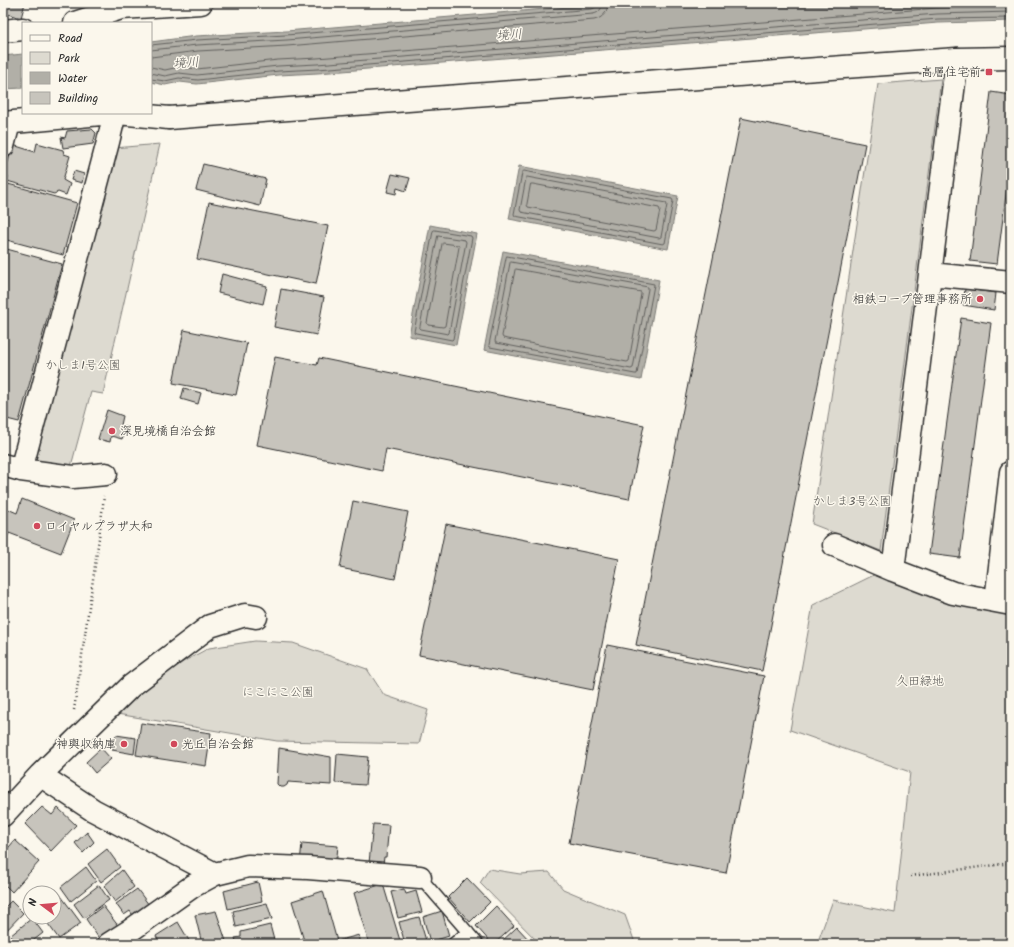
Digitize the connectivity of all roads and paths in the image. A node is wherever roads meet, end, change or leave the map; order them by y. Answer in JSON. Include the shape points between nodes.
{"nodes":[{"id":1,"x":201,"y":3,"type":"edge"},
{"id":2,"x":78,"y":22,"type":"edge"},
{"id":3,"x":22,"y":29,"type":"edge"},
{"id":4,"x":3,"y":31,"type":"edge"},
{"id":5,"x":1011,"y":58,"type":"edge"},
{"id":6,"x":957,"y":59,"type":"junction"},
{"id":7,"x":101,"y":114,"type":"edge"},
{"id":8,"x":115,"y":114,"type":"edge"},
{"id":9,"x":128,"y":114,"type":"edge"},
{"id":10,"x":6,"y":123,"type":"edge"},
{"id":11,"x":3,"y":146,"type":"edge"},
{"id":12,"x":930,"y":274,"type":"junction"},
{"id":13,"x":1011,"y":282,"type":"edge"},
{"id":14,"x":12,"y":468,"type":"edge"},
{"id":15,"x":1011,"y":472,"type":"edge"},
{"id":16,"x":106,"y":474,"type":"joint"},
{"id":17,"x":834,"y":545,"type":"dead end"},
{"id":18,"x":893,"y":570,"type":"junction"},
{"id":19,"x":1004,"y":603,"type":"edge"},
{"id":20,"x":256,"y":617,"type":"dead end"},
{"id":21,"x":69,"y":747,"type":"junction"},
{"id":22,"x":40,"y":775,"type":"junction"},
{"id":23,"x":3,"y":815,"type":"edge"},
{"id":24,"x":1011,"y":863,"type":"edge"},
{"id":25,"x":215,"y":874,"type":"junction"},
{"id":26,"x":911,"y":876,"type":"dead end"},
{"id":27,"x":420,"y":877,"type":"joint"},
{"id":28,"x":468,"y":932,"type":"junction"},
{"id":29,"x":108,"y":944,"type":"edge"},
{"id":30,"x":453,"y":944,"type":"edge"},
{"id":31,"x":478,"y":944,"type":"edge"}],
"edges":[{"from":1,"to":2,"type":"street","via":[[121,8]]},
{"from":3,"to":4,"type":"street"},
{"from":5,"to":6,"type":"street"},
{"from":6,"to":9,"type":"street","via":[[170,118]]},
{"from":6,"to":12,"type":"street"},
{"from":7,"to":10,"type":"street"},
{"from":8,"to":14,"type":"street"},
{"from":10,"to":11,"type":"street"},
{"from":12,"to":13,"type":"street"},
{"from":12,"to":18,"type":"street"},
{"from":14,"to":16,"type":"street","via":[[73,477]]},
{"from":15,"to":19,"type":"street"},
{"from":16,"to":21,"type":"path"},
{"from":17,"to":18,"type":"street"},
{"from":18,"to":19,"type":"street","via":[[953,593]]},
{"from":20,"to":21,"type":"street","via":[[245,615],[210,626],[131,686]]},
{"from":21,"to":22,"type":"street"},
{"from":22,"to":23,"type":"street"},
{"from":22,"to":25,"type":"street","via":[[93,810]]},
{"from":24,"to":26,"type":"path"},
{"from":25,"to":27,"type":"street","via":[[248,866]]},
{"from":25,"to":29,"type":"street","via":[[193,886]]},
{"from":27,"to":28,"type":"lane"},
{"from":28,"to":30,"type":"lane"},
{"from":28,"to":31,"type":"lane"}]}
